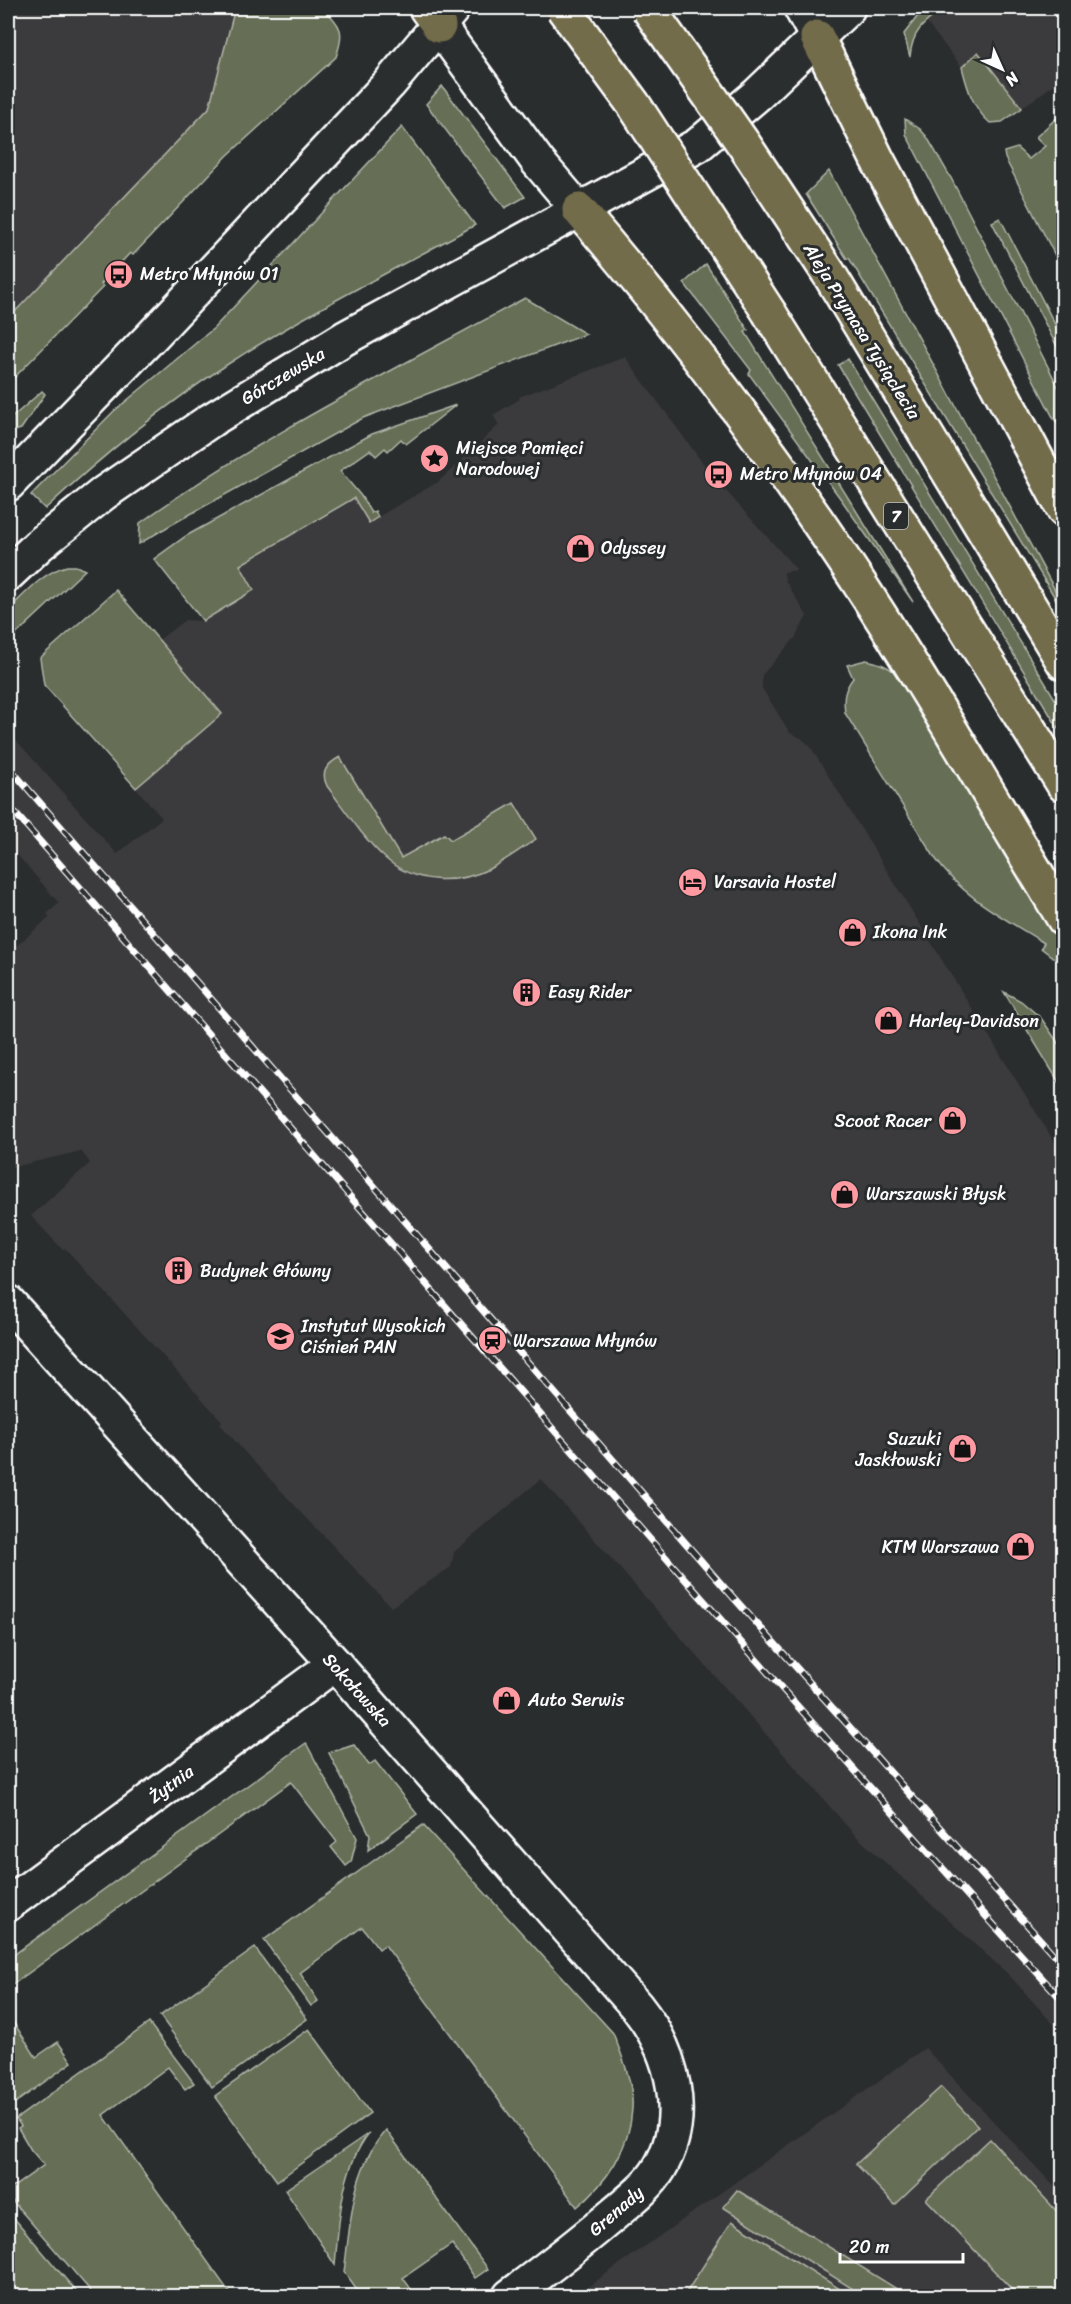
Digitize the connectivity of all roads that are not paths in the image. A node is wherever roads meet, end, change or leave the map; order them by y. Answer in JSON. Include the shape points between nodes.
{"nodes":[{"id":1,"x":563,"y":8,"type":"edge"},
{"id":2,"x":648,"y":8,"type":"edge"},
{"id":3,"x":801,"y":8,"type":"edge"},
{"id":4,"x":848,"y":8,"type":"edge"},
{"id":5,"x":439,"y":14,"type":"edge"},
{"id":6,"x":817,"y":37,"type":"junction"},
{"id":7,"x":579,"y":210,"type":"junction"},
{"id":8,"x":8,"y":484,"type":"edge"},
{"id":9,"x":1064,"y":510,"type":"edge"},
{"id":10,"x":8,"y":574,"type":"edge"},
{"id":11,"x":1064,"y":663,"type":"edge"},
{"id":12,"x":1064,"y":785,"type":"edge"},
{"id":13,"x":1064,"y":919,"type":"edge"},
{"id":14,"x":8,"y":1302,"type":"edge"},
{"id":15,"x":334,"y":1664,"type":"junction"},
{"id":16,"x":8,"y":1904,"type":"edge"},
{"id":17,"x":675,"y":2096,"type":"joint"},
{"id":18,"x":510,"y":2296,"type":"edge"}],
"edges":[{"from":1,"to":12,"type":"main road","number":"7","bridge":true,"via":[[634,105],[770,314]]},
{"from":2,"to":11,"type":"main road","name":"Aleja Prymasa Tysiąclecia","bridge":true,"via":[[828,272]]},
{"from":3,"to":6,"type":"main road"},
{"from":4,"to":6,"type":"main road"},
{"from":5,"to":7,"type":"main road","via":[[538,162]]},
{"from":5,"to":8,"type":"main road","via":[[389,84]]},
{"from":6,"to":7,"type":"main road","name":"Górczewska","via":[[698,145]]},
{"from":6,"to":9,"type":"main road","via":[[877,159]]},
{"from":7,"to":10,"type":"main road","name":"Górczewska","via":[[345,338],[211,420],[104,494]]},
{"from":7,"to":13,"type":"main road","via":[[653,297],[831,541]]},
{"from":14,"to":15,"type":"main road","name":"Sokołowska"},
{"from":15,"to":16,"type":"main road","name":"Żytnia"},
{"from":15,"to":17,"type":"main road","name":"Sokołowska","via":[[649,2022],[667,2060]]},
{"from":17,"to":18,"type":"main road","name":"Grenady","via":[[673,2137],[658,2171],[642,2190]]}]}
